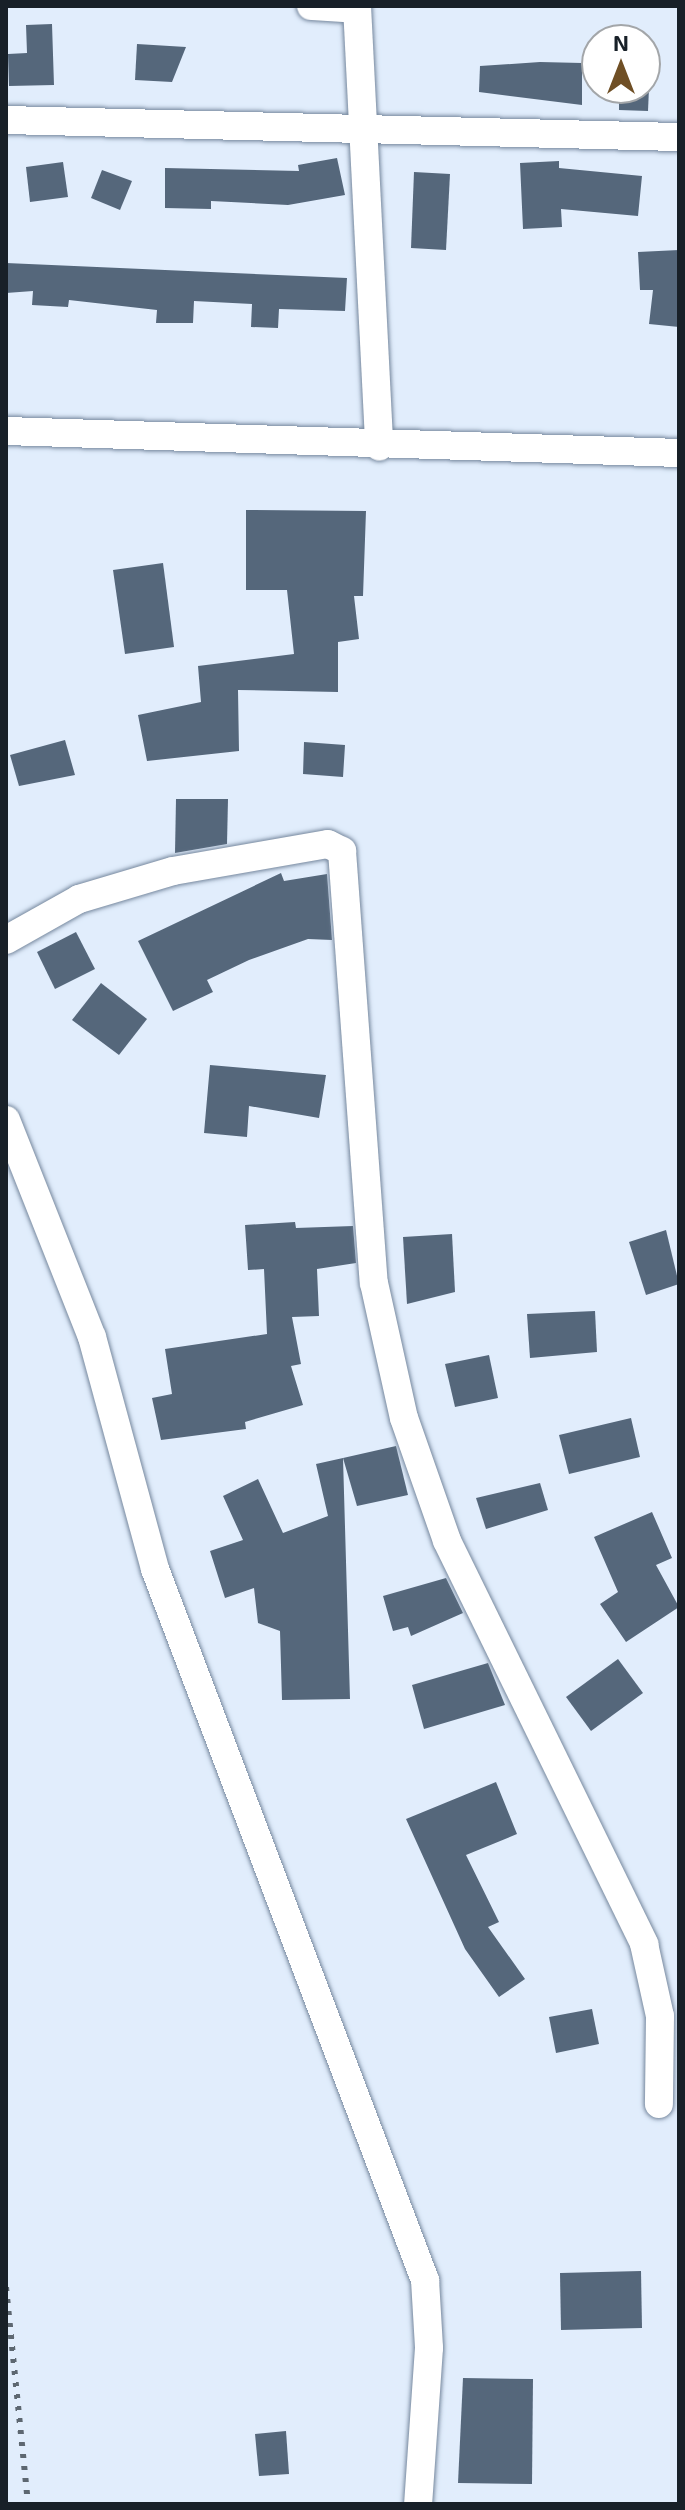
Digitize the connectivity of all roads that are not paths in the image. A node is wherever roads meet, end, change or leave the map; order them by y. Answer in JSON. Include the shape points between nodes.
{"nodes":[{"id":1,"x":311,"y":6,"type":"edge"},
{"id":2,"x":357,"y":8,"type":"edge"},
{"id":3,"x":6,"y":120,"type":"edge"},
{"id":4,"x":367,"y":125,"type":"junction"},
{"id":5,"x":679,"y":137,"type":"edge"},
{"id":6,"x":6,"y":431,"type":"edge"},
{"id":7,"x":379,"y":446,"type":"junction"},
{"id":8,"x":679,"y":453,"type":"edge"},
{"id":9,"x":6,"y":940,"type":"edge"},
{"id":10,"x":6,"y":1120,"type":"edge"},
{"id":11,"x":659,"y":2104,"type":"dead end"},
{"id":12,"x":418,"y":2504,"type":"edge"}],
"edges":[{"from":1,"to":2,"type":"street"},
{"from":2,"to":4,"type":"street"},
{"from":3,"to":4,"type":"street"},
{"from":4,"to":5,"type":"street"},
{"from":4,"to":7,"type":"street"},
{"from":6,"to":7,"type":"street"},
{"from":7,"to":8,"type":"street"},
{"from":9,"to":11,"type":"street","via":[[79,899],[173,871],[328,844],[342,851],[369,1239],[404,1418],[447,1541],[644,1944],[660,2016]]},
{"from":10,"to":12,"type":"street","via":[[92,1337],[155,1569],[425,2280],[429,2348]]}]}
